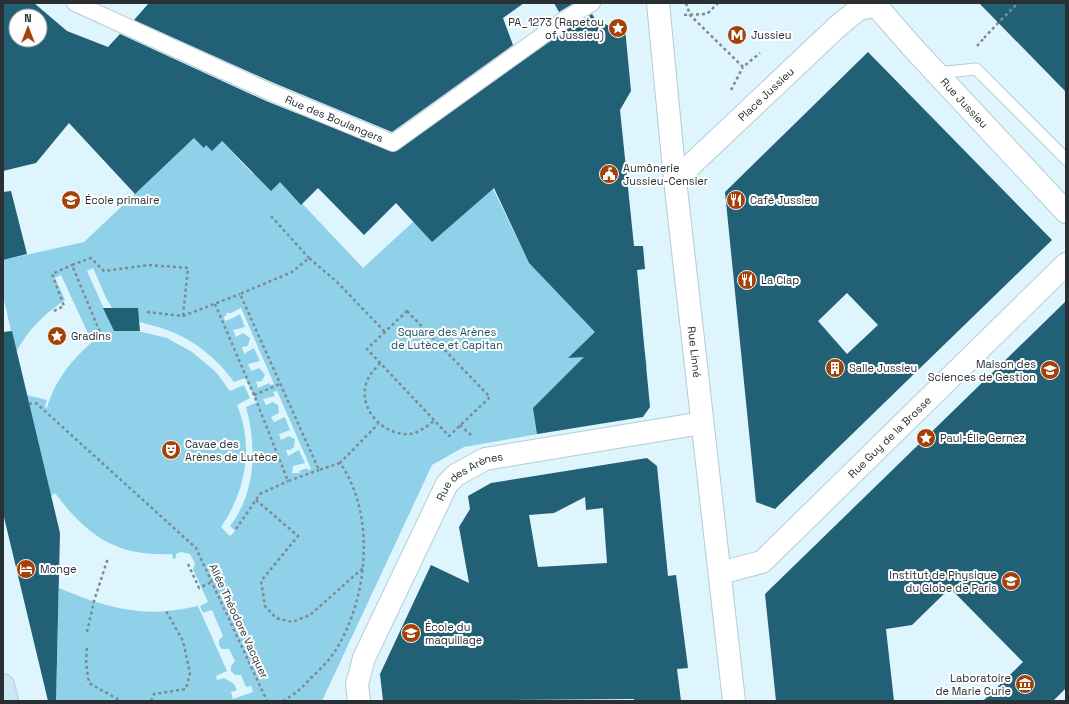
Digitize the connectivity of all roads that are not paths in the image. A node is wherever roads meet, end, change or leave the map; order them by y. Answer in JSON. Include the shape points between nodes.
{"nodes":[{"id":1,"x":75,"y":3,"type":"edge"},
{"id":2,"x":592,"y":3,"type":"edge"},
{"id":3,"x":658,"y":3,"type":"edge"},
{"id":4,"x":859,"y":9,"type":"joint"},
{"id":5,"x":937,"y":73,"type":"junction"},
{"id":6,"x":1066,"y":159,"type":"edge"},
{"id":7,"x":675,"y":180,"type":"junction"},
{"id":8,"x":1066,"y":212,"type":"edge"},
{"id":9,"x":1066,"y":264,"type":"edge"},
{"id":10,"x":702,"y":423,"type":"junction"},
{"id":11,"x":720,"y":573,"type":"junction"},
{"id":12,"x":3,"y":685,"type":"edge"},
{"id":13,"x":358,"y":692,"type":"edge"},
{"id":14,"x":7,"y":701,"type":"edge"},
{"id":15,"x":734,"y":701,"type":"edge"}],
"edges":[{"from":1,"to":2,"type":"street","name":"Rue des Boulangers","via":[[270,92],[393,143],[564,20]]},
{"from":3,"to":7,"type":"street","name":"Rue Linné"},
{"from":4,"to":5,"type":"street","name":"Rue Jussieu","via":[[872,6],[880,10]]},
{"from":4,"to":7,"type":"street","name":"Place Jussieu"},
{"from":5,"to":6,"type":"lane","via":[[976,70]]},
{"from":5,"to":8,"type":"street","name":"Rue Jussieu"},
{"from":7,"to":10,"type":"street","name":"Rue Linné"},
{"from":9,"to":11,"type":"street","name":"Rue Guy de la Brosse","via":[[762,562]]},
{"from":10,"to":11,"type":"street","name":"Rue Linné"},
{"from":10,"to":13,"type":"street","name":"Rue des Arènes","via":[[485,459],[456,475],[447,484],[364,658]]},
{"from":11,"to":15,"type":"street","name":"Rue Linné"},
{"from":12,"to":14,"type":"main road"}]}
